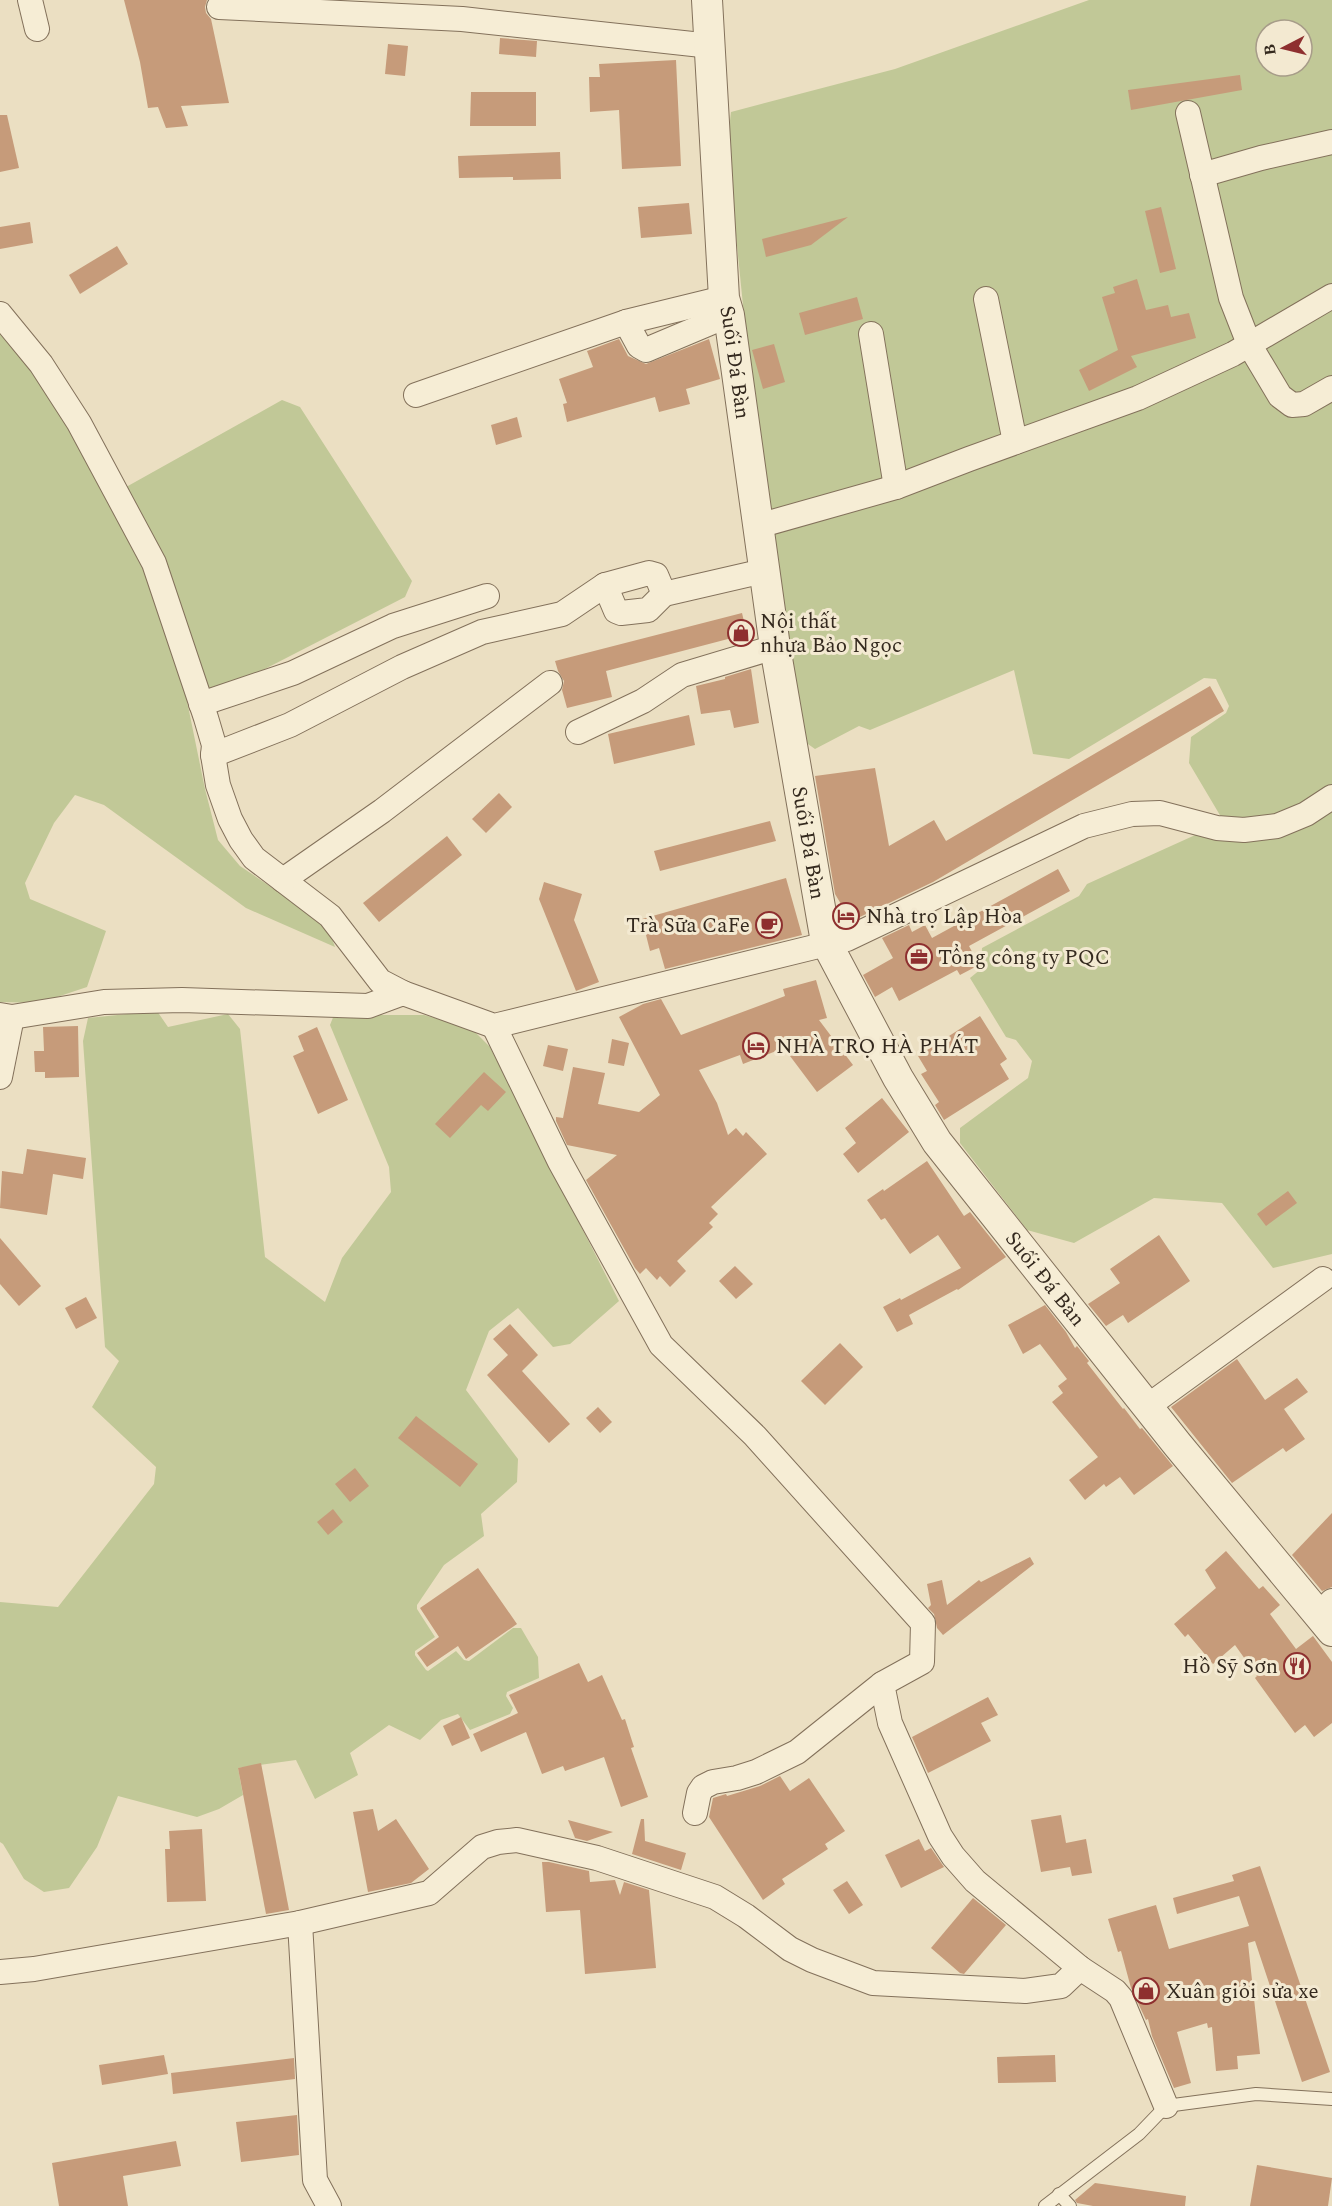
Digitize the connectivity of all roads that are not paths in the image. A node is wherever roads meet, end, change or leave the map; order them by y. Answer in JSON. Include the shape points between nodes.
{"nodes":[{"id":1,"x":30,"y":0,"type":"edge"},
{"id":2,"x":707,"y":0,"type":"edge"},
{"id":3,"x":219,"y":7,"type":"dead end"},
{"id":4,"x":36,"y":29,"type":"dead end"},
{"id":5,"x":711,"y":46,"type":"junction"},
{"id":6,"x":1188,"y":113,"type":"dead end"},
{"id":7,"x":1332,"y":142,"type":"edge"},
{"id":8,"x":1202,"y":175,"type":"junction"},
{"id":9,"x":1332,"y":296,"type":"edge"},
{"id":10,"x":986,"y":299,"type":"dead end"},
{"id":11,"x":726,"y":307,"type":"junction"},
{"id":12,"x":0,"y":314,"type":"edge"},
{"id":13,"x":871,"y":334,"type":"dead end"},
{"id":14,"x":1249,"y":344,"type":"junction"},
{"id":15,"x":1332,"y":388,"type":"edge"},
{"id":16,"x":416,"y":395,"type":"dead end"},
{"id":17,"x":1015,"y":442,"type":"junction"},
{"id":18,"x":896,"y":488,"type":"junction"},
{"id":19,"x":758,"y":526,"type":"junction"},
{"id":20,"x":764,"y":571,"type":"junction"},
{"id":21,"x":605,"y":585,"type":"junction"},
{"id":22,"x":664,"y":594,"type":"junction"},
{"id":23,"x":487,"y":596,"type":"dead end"},
{"id":24,"x":775,"y":647,"type":"junction"},
{"id":25,"x":550,"y":682,"type":"dead end"},
{"id":26,"x":201,"y":704,"type":"junction"},
{"id":27,"x":578,"y":732,"type":"dead end"},
{"id":28,"x":213,"y":755,"type":"junction"},
{"id":29,"x":1332,"y":796,"type":"edge"},
{"id":30,"x":282,"y":880,"type":"junction"},
{"id":31,"x":826,"y":942,"type":"junction"},
{"id":32,"x":403,"y":993,"type":"junction"},
{"id":33,"x":6,"y":1016,"type":"edge"},
{"id":34,"x":494,"y":1026,"type":"junction"},
{"id":35,"x":0,"y":1077,"type":"edge"},
{"id":36,"x":1323,"y":1279,"type":"dead end"},
{"id":37,"x":1148,"y":1406,"type":"junction"},
{"id":38,"x":1328,"y":1616,"type":"edge"},
{"id":39,"x":882,"y":1684,"type":"junction"},
{"id":40,"x":695,"y":1813,"type":"dead end"},
{"id":41,"x":300,"y":1923,"type":"junction"},
{"id":42,"x":1080,"y":1968,"type":"junction"},
{"id":43,"x":0,"y":1972,"type":"edge"},
{"id":44,"x":1332,"y":2099,"type":"edge"},
{"id":45,"x":1166,"y":2106,"type":"junction"},
{"id":46,"x":1059,"y":2194,"type":"junction"},
{"id":47,"x":329,"y":2206,"type":"edge"},
{"id":48,"x":1045,"y":2206,"type":"edge"},
{"id":49,"x":1070,"y":2206,"type":"edge"}],
"edges":[{"from":1,"to":4,"type":"street"},
{"from":2,"to":5,"type":"street","name":"Suối Đá Bàn"},
{"from":3,"to":5,"type":"street","via":[[462,19]]},
{"from":5,"to":11,"type":"street","name":"Suối Đá Bàn"},
{"from":6,"to":8,"type":"street"},
{"from":7,"to":8,"type":"street"},
{"from":8,"to":14,"type":"street","via":[[1231,298]]},
{"from":9,"to":14,"type":"street"},
{"from":10,"to":17,"type":"street"},
{"from":11,"to":16,"type":"street","via":[[646,350],[639,346],[626,322]]},
{"from":11,"to":19,"type":"street","name":"Suối Đá Bàn"},
{"from":12,"to":26,"type":"street","via":[[41,364],[79,423],[149,554]]},
{"from":13,"to":18,"type":"street"},
{"from":14,"to":15,"type":"street","via":[[1280,396],[1292,405],[1304,404]]},
{"from":14,"to":17,"type":"street","via":[[1138,398]]},
{"from":17,"to":18,"type":"street"},
{"from":18,"to":19,"type":"street"},
{"from":19,"to":20,"type":"street","name":"Suối Đá Bàn"},
{"from":20,"to":22,"type":"street"},
{"from":20,"to":24,"type":"street","name":"Suối Đá Bàn"},
{"from":21,"to":22,"type":"street","via":[[649,573],[656,575]]},
{"from":21,"to":22,"type":"street","via":[[616,611],[621,613],[648,610]]},
{"from":21,"to":28,"type":"street","via":[[562,614],[482,632],[402,667],[290,724]]},
{"from":23,"to":26,"type":"street","via":[[393,626],[293,673]]},
{"from":24,"to":27,"type":"street","via":[[682,675],[642,701]]},
{"from":24,"to":31,"type":"street","name":"Suối Đá Bàn"},
{"from":25,"to":30,"type":"street","via":[[382,811]]},
{"from":26,"to":28,"type":"street","via":[[214,745]]},
{"from":28,"to":30,"type":"street","via":[[218,784],[241,840],[254,858]]},
{"from":29,"to":31,"type":"street","via":[[1306,814],[1277,826],[1244,830],[1217,828],[1160,813],[1132,814],[1084,826],[847,939]]},
{"from":30,"to":32,"type":"street","via":[[330,916],[380,981]]},
{"from":31,"to":34,"type":"street"},
{"from":31,"to":37,"type":"street","name":"Suối Đá Bàn","via":[[937,1142]]},
{"from":32,"to":33,"type":"street","via":[[368,1006],[182,1000],[104,1002]]},
{"from":32,"to":34,"type":"street"},
{"from":33,"to":35,"type":"street"},
{"from":34,"to":39,"type":"street","via":[[560,1162],[661,1345],[755,1436],[923,1623],[922,1662]]},
{"from":36,"to":37,"type":"street"},
{"from":37,"to":38,"type":"street","name":"Suối Đá Bàn","via":[[1256,1540]]},
{"from":39,"to":40,"type":"street","via":[[797,1752],[756,1772],[703,1787]]},
{"from":39,"to":42,"type":"street","via":[[890,1723],[940,1836],[953,1856],[975,1881]]},
{"from":41,"to":42,"type":"street","via":[[429,1893],[483,1847],[517,1840],[597,1858],[715,1897],[790,1949],[873,1983],[1025,1991],[1061,1986]]},
{"from":41,"to":43,"type":"street"},
{"from":41,"to":47,"type":"street","via":[[315,2180]]},
{"from":42,"to":45,"type":"street","via":[[1121,1998]]},
{"from":44,"to":45,"type":"lane","via":[[1256,2094]]},
{"from":45,"to":46,"type":"lane","via":[[1140,2134]]},
{"from":46,"to":48,"type":"lane"},
{"from":46,"to":49,"type":"lane"}]}
